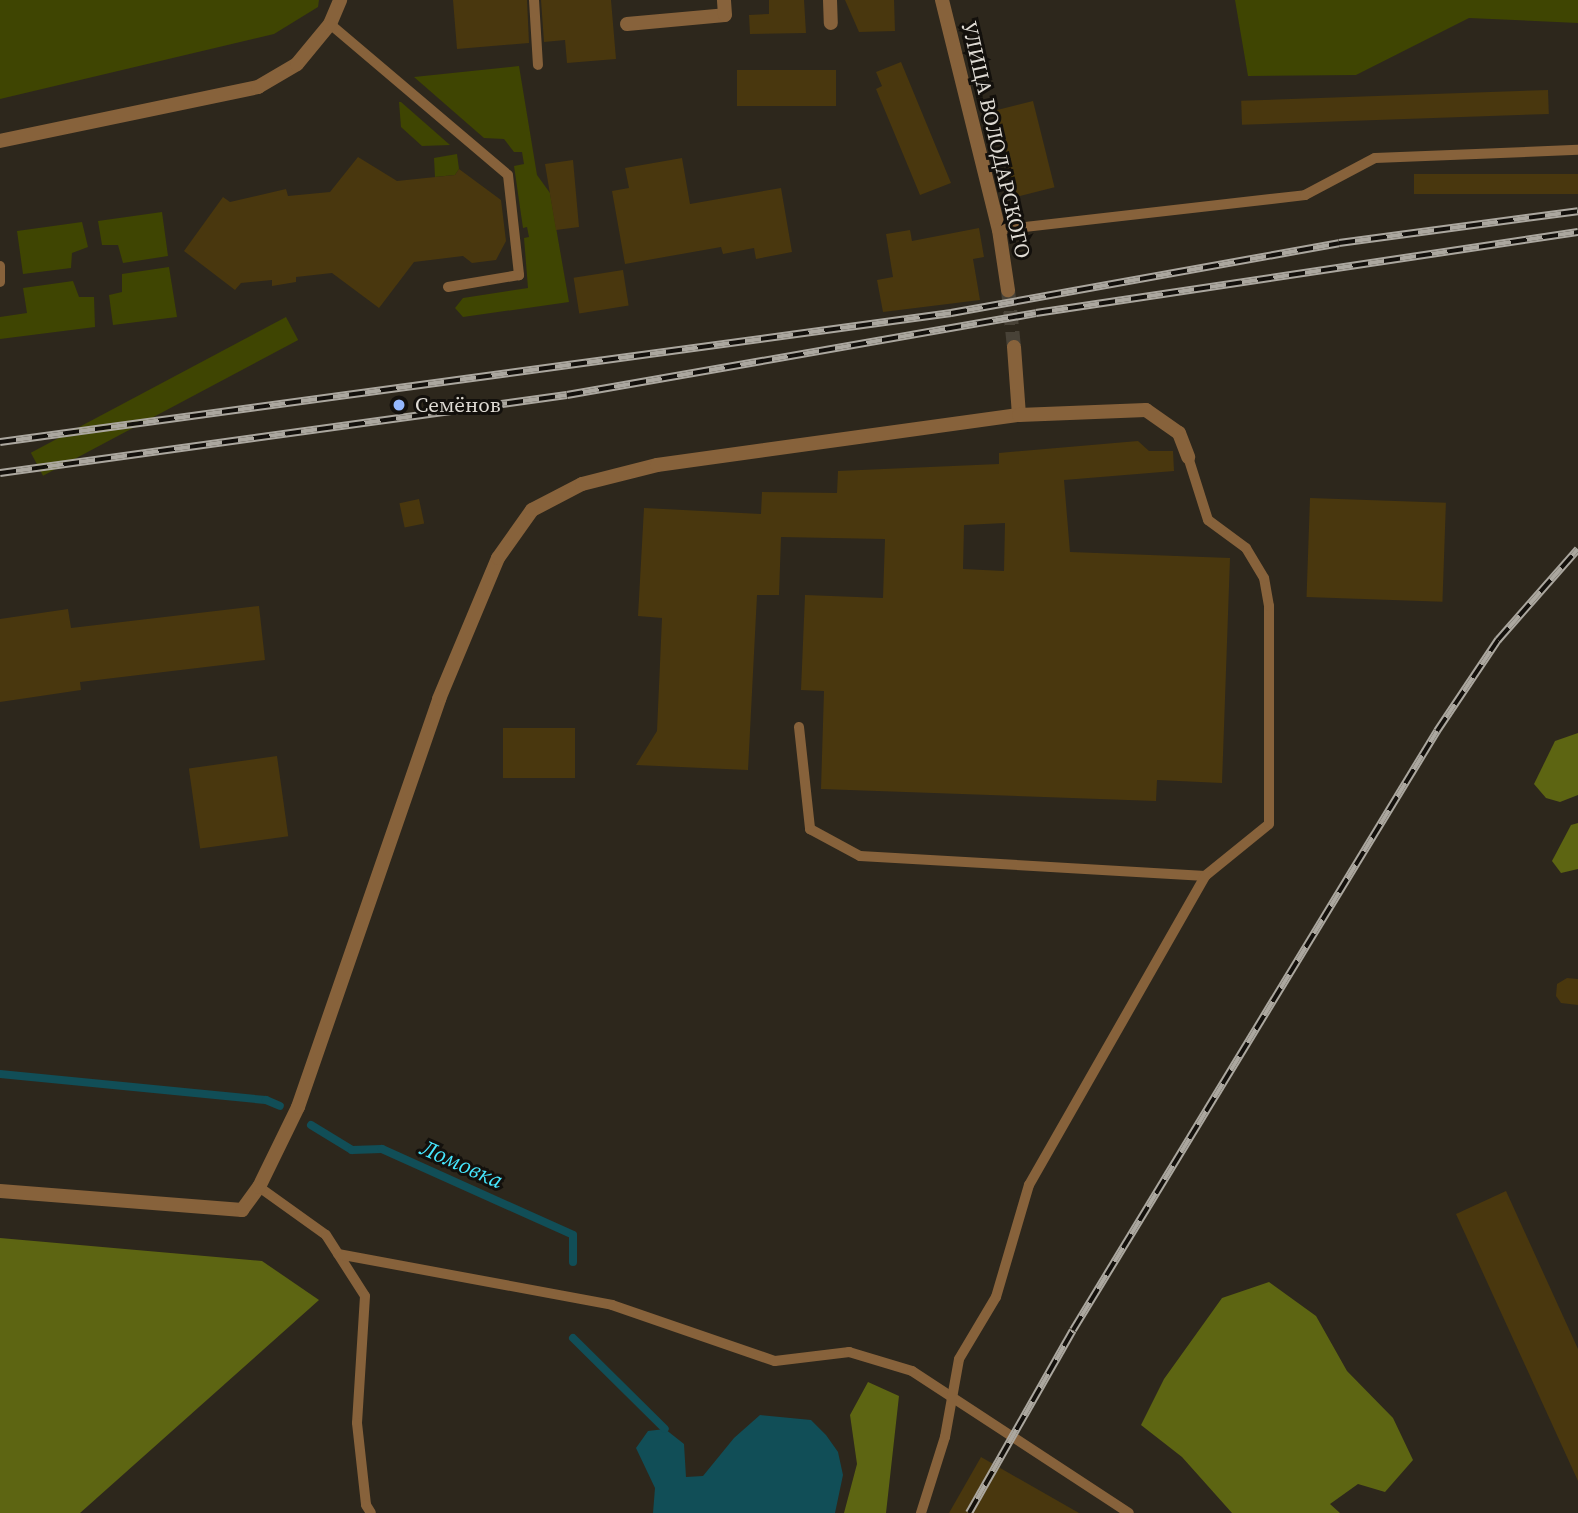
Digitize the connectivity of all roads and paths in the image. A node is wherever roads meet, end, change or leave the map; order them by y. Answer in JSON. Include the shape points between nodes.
{"nodes":[{"id":1,"x":340,"y":0,"type":"edge"},
{"id":2,"x":534,"y":0,"type":"edge"},
{"id":3,"x":724,"y":0,"type":"edge"},
{"id":4,"x":830,"y":0,"type":"edge"},
{"id":5,"x":942,"y":0,"type":"edge"},
{"id":6,"x":330,"y":23,"type":"junction"},
{"id":7,"x":831,"y":23,"type":"dead end"},
{"id":8,"x":627,"y":24,"type":"dead end"},
{"id":9,"x":538,"y":65,"type":"dead end"},
{"id":10,"x":0,"y":141,"type":"edge"},
{"id":11,"x":1578,"y":150,"type":"edge"},
{"id":12,"x":999,"y":230,"type":"junction"},
{"id":13,"x":0,"y":267,"type":"edge"},
{"id":14,"x":0,"y":282,"type":"edge"},
{"id":15,"x":448,"y":287,"type":"dead end"},
{"id":16,"x":1008,"y":290,"type":"tunnel mouth"},
{"id":17,"x":1014,"y":347,"type":"tunnel mouth"},
{"id":18,"x":1020,"y":415,"type":"junction"},
{"id":19,"x":1188,"y":457,"type":"joint"},
{"id":20,"x":799,"y":727,"type":"dead end"},
{"id":21,"x":1205,"y":876,"type":"junction"},
{"id":22,"x":259,"y":1187,"type":"junction"},
{"id":23,"x":0,"y":1191,"type":"edge"},
{"id":24,"x":338,"y":1254,"type":"junction"},
{"id":25,"x":954,"y":1398,"type":"junction"},
{"id":26,"x":371,"y":1513,"type":"edge"},
{"id":27,"x":921,"y":1513,"type":"edge"},
{"id":28,"x":1129,"y":1513,"type":"edge"}],
"edges":[{"from":1,"to":6,"type":"street"},
{"from":2,"to":9,"type":"lane"},
{"from":3,"to":8,"type":"street","via":[[725,15]]},
{"from":4,"to":7,"type":"street"},
{"from":5,"to":12,"type":"street","name":"УЛИЦА ВОЛОДАРСКОГО"},
{"from":6,"to":10,"type":"street","via":[[297,64],[258,88]]},
{"from":6,"to":15,"type":"lane","via":[[508,175],[519,275]]},
{"from":11,"to":12,"type":"lane","via":[[1375,158],[1305,194]]},
{"from":12,"to":16,"type":"street","name":"УЛИЦА ВОЛОДАРСКОГО"},
{"from":13,"to":14,"type":"lane"},
{"from":17,"to":18,"type":"street"},
{"from":18,"to":19,"type":"street","via":[[1146,410],[1179,433]]},
{"from":18,"to":22,"type":"street","via":[[657,465],[582,484],[532,510],[498,558],[439,699],[298,1107]]},
{"from":19,"to":21,"type":"lane","via":[[1208,520],[1246,548],[1264,578],[1269,606],[1269,824]]},
{"from":20,"to":21,"type":"lane","via":[[810,829],[860,856]]},
{"from":21,"to":25,"type":"lane","via":[[1029,1185],[996,1297],[959,1359]]},
{"from":22,"to":23,"type":"street","via":[[242,1210]]},
{"from":22,"to":24,"type":"lane","via":[[326,1235]]},
{"from":24,"to":25,"type":"lane","via":[[612,1305],[775,1361],[849,1352],[912,1371]]},
{"from":24,"to":26,"type":"lane","via":[[365,1296],[357,1423],[366,1505]]},
{"from":25,"to":27,"type":"lane"},
{"from":25,"to":28,"type":"lane"}]}
